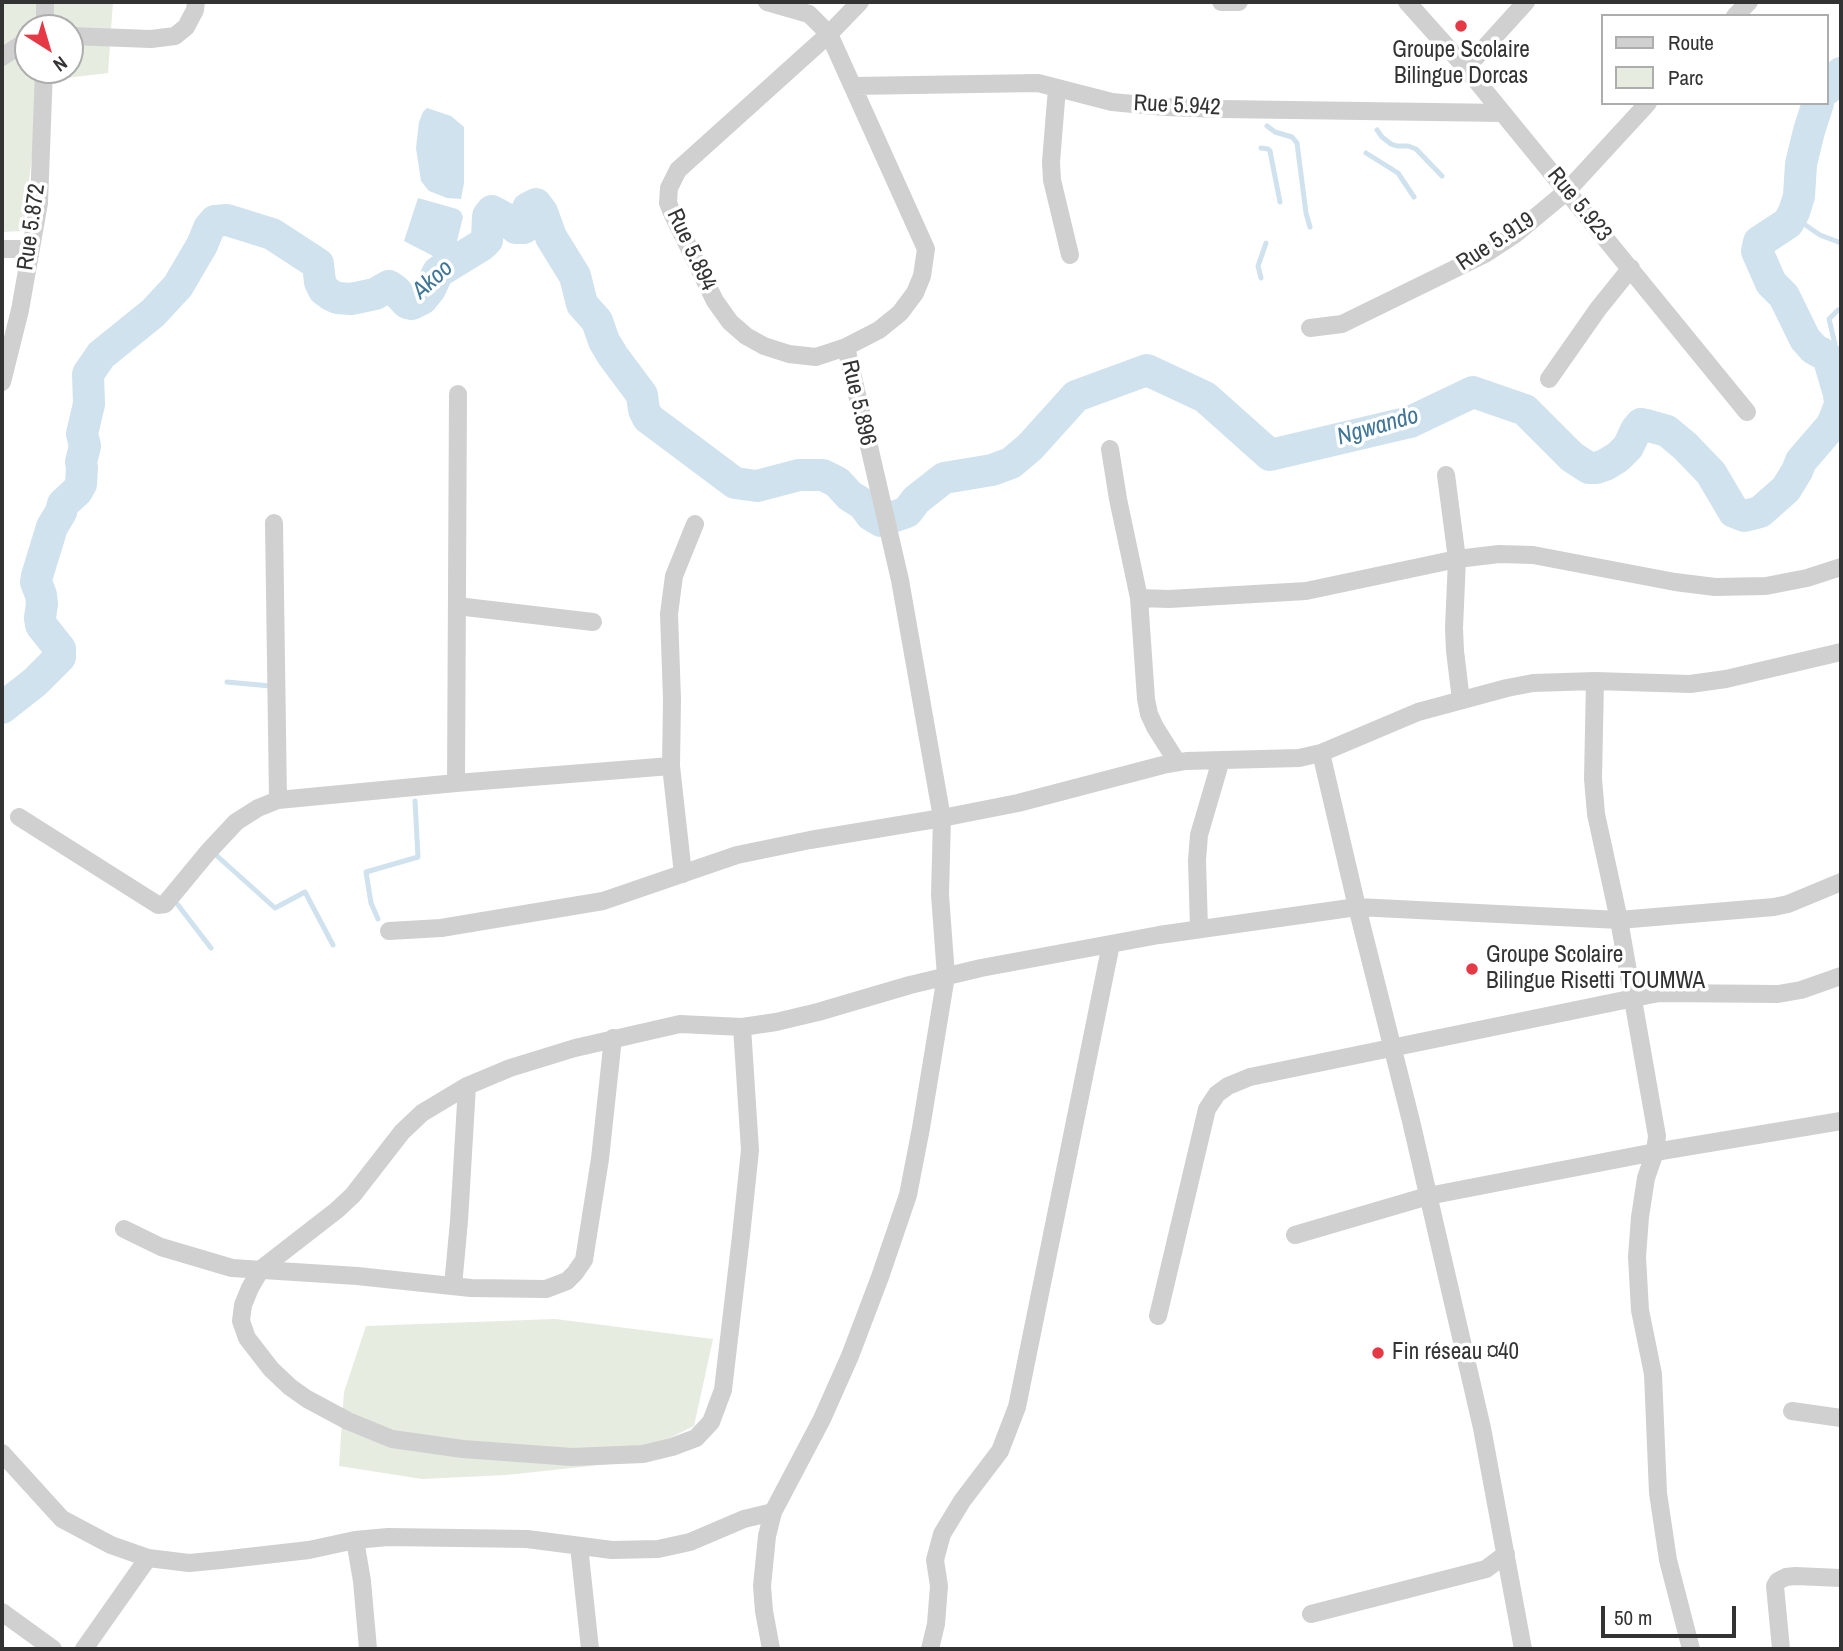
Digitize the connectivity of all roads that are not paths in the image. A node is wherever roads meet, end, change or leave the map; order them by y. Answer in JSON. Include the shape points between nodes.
{"nodes":[{"id":1,"x":197,"y":2,"type":"edge"},
{"id":2,"x":767,"y":2,"type":"edge"},
{"id":3,"x":860,"y":2,"type":"edge"},
{"id":4,"x":1221,"y":2,"type":"edge"},
{"id":5,"x":1239,"y":2,"type":"edge"},
{"id":6,"x":1407,"y":2,"type":"edge"},
{"id":7,"x":1526,"y":2,"type":"edge"},
{"id":8,"x":830,"y":34,"type":"junction"},
{"id":9,"x":84,"y":37,"type":"edge"},
{"id":10,"x":1466,"y":68,"type":"junction"},
{"id":11,"x":43,"y":84,"type":"edge"},
{"id":12,"x":853,"y":86,"type":"junction"},
{"id":13,"x":1058,"y":88,"type":"junction"},
{"id":14,"x":1646,"y":105,"type":"edge"},
{"id":15,"x":1503,"y":113,"type":"junction"},
{"id":16,"x":1567,"y":191,"type":"junction"},
{"id":17,"x":2,"y":249,"type":"edge"},
{"id":18,"x":30,"y":249,"type":"junction"},
{"id":19,"x":1070,"y":255,"type":"dead end"},
{"id":20,"x":1631,"y":268,"type":"junction"},
{"id":21,"x":1310,"y":328,"type":"dead end"},
{"id":22,"x":846,"y":347,"type":"junction"},
{"id":23,"x":1549,"y":379,"type":"dead end"},
{"id":24,"x":2,"y":382,"type":"edge"},
{"id":25,"x":458,"y":394,"type":"dead end"},
{"id":26,"x":1747,"y":412,"type":"dead end"},
{"id":27,"x":1110,"y":449,"type":"dead end"},
{"id":28,"x":1446,"y":475,"type":"dead end"},
{"id":29,"x":274,"y":523,"type":"dead end"},
{"id":30,"x":695,"y":524,"type":"dead end"},
{"id":31,"x":1457,"y":559,"type":"junction"},
{"id":32,"x":1841,"y":567,"type":"edge"},
{"id":33,"x":1139,"y":598,"type":"junction"},
{"id":34,"x":457,"y":606,"type":"junction"},
{"id":35,"x":593,"y":622,"type":"dead end"},
{"id":36,"x":1841,"y":652,"type":"edge"},
{"id":37,"x":1595,"y":681,"type":"junction"},
{"id":38,"x":1461,"y":700,"type":"junction"},
{"id":39,"x":1321,"y":752,"type":"junction"},
{"id":40,"x":1221,"y":760,"type":"junction"},
{"id":41,"x":1177,"y":762,"type":"junction"},
{"id":42,"x":671,"y":766,"type":"junction"},
{"id":43,"x":456,"y":783,"type":"junction"},
{"id":44,"x":278,"y":800,"type":"junction"},
{"id":45,"x":19,"y":817,"type":"dead end"},
{"id":46,"x":942,"y":818,"type":"junction"},
{"id":47,"x":683,"y":874,"type":"junction"},
{"id":48,"x":1841,"y":882,"type":"edge"},
{"id":49,"x":1357,"y":907,"type":"junction"},
{"id":50,"x":1619,"y":920,"type":"junction"},
{"id":51,"x":1199,"y":929,"type":"junction"},
{"id":52,"x":388,"y":931,"type":"dead end"},
{"id":53,"x":1111,"y":944,"type":"junction"},
{"id":54,"x":946,"y":976,"type":"junction"},
{"id":55,"x":1841,"y":976,"type":"edge"},
{"id":56,"x":1633,"y":999,"type":"junction"},
{"id":57,"x":742,"y":1027,"type":"junction"},
{"id":58,"x":614,"y":1038,"type":"junction"},
{"id":59,"x":1393,"y":1046,"type":"junction"},
{"id":60,"x":467,"y":1086,"type":"junction"},
{"id":61,"x":1841,"y":1121,"type":"edge"},
{"id":62,"x":1655,"y":1152,"type":"junction"},
{"id":63,"x":1428,"y":1196,"type":"junction"},
{"id":64,"x":124,"y":1229,"type":"dead end"},
{"id":65,"x":1295,"y":1235,"type":"dead end"},
{"id":66,"x":261,"y":1269,"type":"junction"},
{"id":67,"x":453,"y":1286,"type":"junction"},
{"id":68,"x":1157,"y":1316,"type":"dead end"},
{"id":69,"x":1793,"y":1411,"type":"dead end"},
{"id":70,"x":1841,"y":1419,"type":"edge"},
{"id":71,"x":2,"y":1453,"type":"edge"},
{"id":72,"x":773,"y":1512,"type":"junction"},
{"id":73,"x":355,"y":1540,"type":"junction"},
{"id":74,"x":579,"y":1546,"type":"junction"},
{"id":75,"x":1506,"y":1554,"type":"junction"},
{"id":76,"x":148,"y":1558,"type":"junction"},
{"id":77,"x":1841,"y":1578,"type":"edge"},
{"id":78,"x":2,"y":1612,"type":"edge"},
{"id":79,"x":1311,"y":1614,"type":"dead end"},
{"id":80,"x":53,"y":1649,"type":"edge"},
{"id":81,"x":84,"y":1649,"type":"edge"},
{"id":82,"x":368,"y":1649,"type":"edge"},
{"id":83,"x":590,"y":1649,"type":"edge"},
{"id":84,"x":771,"y":1649,"type":"edge"},
{"id":85,"x":930,"y":1649,"type":"edge"},
{"id":86,"x":1523,"y":1649,"type":"edge"},
{"id":87,"x":1691,"y":1649,"type":"edge"},
{"id":88,"x":1781,"y":1649,"type":"edge"}],
"edges":[{"from":1,"to":9,"type":"street","via":[[186,27],[176,36]]},
{"from":2,"to":8,"type":"street","name":"Rue 5.896","via":[[809,13]]},
{"from":3,"to":8,"type":"street","name":"Rue 5.894"},
{"from":4,"to":5,"type":"street"},
{"from":6,"to":10,"type":"street","name":"Rue 5.923"},
{"from":7,"to":10,"type":"street"},
{"from":8,"to":12,"type":"street","name":"Rue 5.896"},
{"from":8,"to":22,"type":"street","name":"Rue 5.894","via":[[678,170],[668,203],[730,323],[764,346],[789,354],[816,357]]},
{"from":10,"to":15,"type":"street","name":"Rue 5.923"},
{"from":11,"to":18,"type":"street","name":"Rue 5.872","via":[[38,203]]},
{"from":12,"to":13,"type":"street","name":"Rue 5.942","via":[[1038,83]]},
{"from":12,"to":22,"type":"street","name":"Rue 5.896","via":[[926,249],[922,276],[900,313]]},
{"from":13,"to":15,"type":"street","name":"Rue 5.942","via":[[1112,102],[1165,107]]},
{"from":13,"to":19,"type":"street","via":[[1051,172]]},
{"from":14,"to":16,"type":"street","name":"Rue 5.919"},
{"from":15,"to":16,"type":"street","name":"Rue 5.923"},
{"from":16,"to":20,"type":"street","name":"Rue 5.923"},
{"from":16,"to":21,"type":"street","name":"Rue 5.919","via":[[1485,254],[1342,324]]},
{"from":17,"to":18,"type":"street"},
{"from":18,"to":24,"type":"street","name":"Rue 5.872"},
{"from":20,"to":23,"type":"street"},
{"from":20,"to":26,"type":"street","name":"Rue 5.923"},
{"from":22,"to":46,"type":"street","name":"Rue 5.896","via":[[900,580]]},
{"from":25,"to":34,"type":"street"},
{"from":27,"to":33,"type":"street"},
{"from":28,"to":31,"type":"street"},
{"from":29,"to":44,"type":"street"},
{"from":30,"to":42,"type":"street","via":[[674,576],[669,614]]},
{"from":31,"to":32,"type":"street","via":[[1533,555],[1715,587],[1766,586]]},
{"from":31,"to":33,"type":"street","via":[[1306,591]]},
{"from":31,"to":38,"type":"street","via":[[1454,628]]},
{"from":33,"to":41,"type":"street","via":[[1149,714]]},
{"from":34,"to":35,"type":"street"},
{"from":34,"to":43,"type":"street"},
{"from":36,"to":37,"type":"street","via":[[1690,684]]},
{"from":37,"to":38,"type":"street","via":[[1533,683]]},
{"from":37,"to":50,"type":"street","via":[[1596,814]]},
{"from":38,"to":39,"type":"street","via":[[1418,712]]},
{"from":39,"to":40,"type":"street","via":[[1299,758]]},
{"from":39,"to":49,"type":"street"},
{"from":40,"to":41,"type":"street"},
{"from":40,"to":51,"type":"street","via":[[1199,835]]},
{"from":41,"to":46,"type":"street"},
{"from":42,"to":43,"type":"street"},
{"from":42,"to":47,"type":"street"},
{"from":43,"to":44,"type":"street"},
{"from":44,"to":45,"type":"street","via":[[236,822],[165,904],[158,905]]},
{"from":46,"to":47,"type":"street","via":[[810,839],[737,855]]},
{"from":46,"to":54,"type":"street","name":"Rue 5.896","via":[[940,895]]},
{"from":47,"to":52,"type":"street","via":[[603,901],[441,928]]},
{"from":48,"to":50,"type":"street","via":[[1788,904]]},
{"from":49,"to":50,"type":"street"},
{"from":49,"to":51,"type":"street"},
{"from":49,"to":59,"type":"street"},
{"from":50,"to":56,"type":"street"},
{"from":51,"to":53,"type":"street"},
{"from":53,"to":54,"type":"street"},
{"from":53,"to":85,"type":"street","via":[[1017,1407],[1000,1451],[942,1534],[935,1560],[939,1586]]},
{"from":54,"to":57,"type":"street","via":[[818,1012]]},
{"from":54,"to":72,"type":"street","name":"Rue 5.896","via":[[908,1195],[850,1356]]},
{"from":55,"to":56,"type":"street","via":[[1778,994],[1660,993]]},
{"from":56,"to":59,"type":"street"},
{"from":56,"to":62,"type":"street","via":[[1655,1120]]},
{"from":57,"to":58,"type":"street","via":[[680,1024]]},
{"from":57,"to":66,"type":"street","via":[[750,1150],[741,1236],[723,1390],[711,1422],[696,1438],[643,1454],[572,1457],[392,1439],[299,1393],[247,1338],[241,1321],[243,1306]]},
{"from":58,"to":60,"type":"street","via":[[510,1068]]},
{"from":58,"to":67,"type":"street","via":[[584,1260],[567,1281],[546,1289]]},
{"from":59,"to":63,"type":"street"},
{"from":59,"to":68,"type":"street","via":[[1250,1077],[1217,1094],[1206,1109]]},
{"from":60,"to":66,"type":"street","via":[[422,1113],[354,1195]]},
{"from":60,"to":67,"type":"street"},
{"from":61,"to":62,"type":"street"},
{"from":62,"to":63,"type":"street"},
{"from":62,"to":87,"type":"street","via":[[1640,1217],[1640,1310],[1653,1374],[1658,1493],[1668,1560]]},
{"from":63,"to":65,"type":"street"},
{"from":63,"to":75,"type":"street"},
{"from":64,"to":66,"type":"street","via":[[199,1259],[232,1268]]},
{"from":66,"to":67,"type":"street"},
{"from":69,"to":70,"type":"street"},
{"from":71,"to":76,"type":"street","via":[[62,1519]]},
{"from":72,"to":74,"type":"street","via":[[658,1549]]},
{"from":72,"to":84,"type":"street","name":"Rue 5.896","via":[[762,1586]]},
{"from":73,"to":74,"type":"street","via":[[527,1539]]},
{"from":73,"to":76,"type":"street","via":[[309,1550],[189,1563]]},
{"from":73,"to":82,"type":"street"},
{"from":74,"to":83,"type":"street"},
{"from":75,"to":79,"type":"street","via":[[1486,1569]]},
{"from":75,"to":86,"type":"street"},
{"from":76,"to":81,"type":"street"},
{"from":77,"to":88,"type":"street","via":[[1795,1576],[1778,1581]]},
{"from":78,"to":80,"type":"street"}]}
